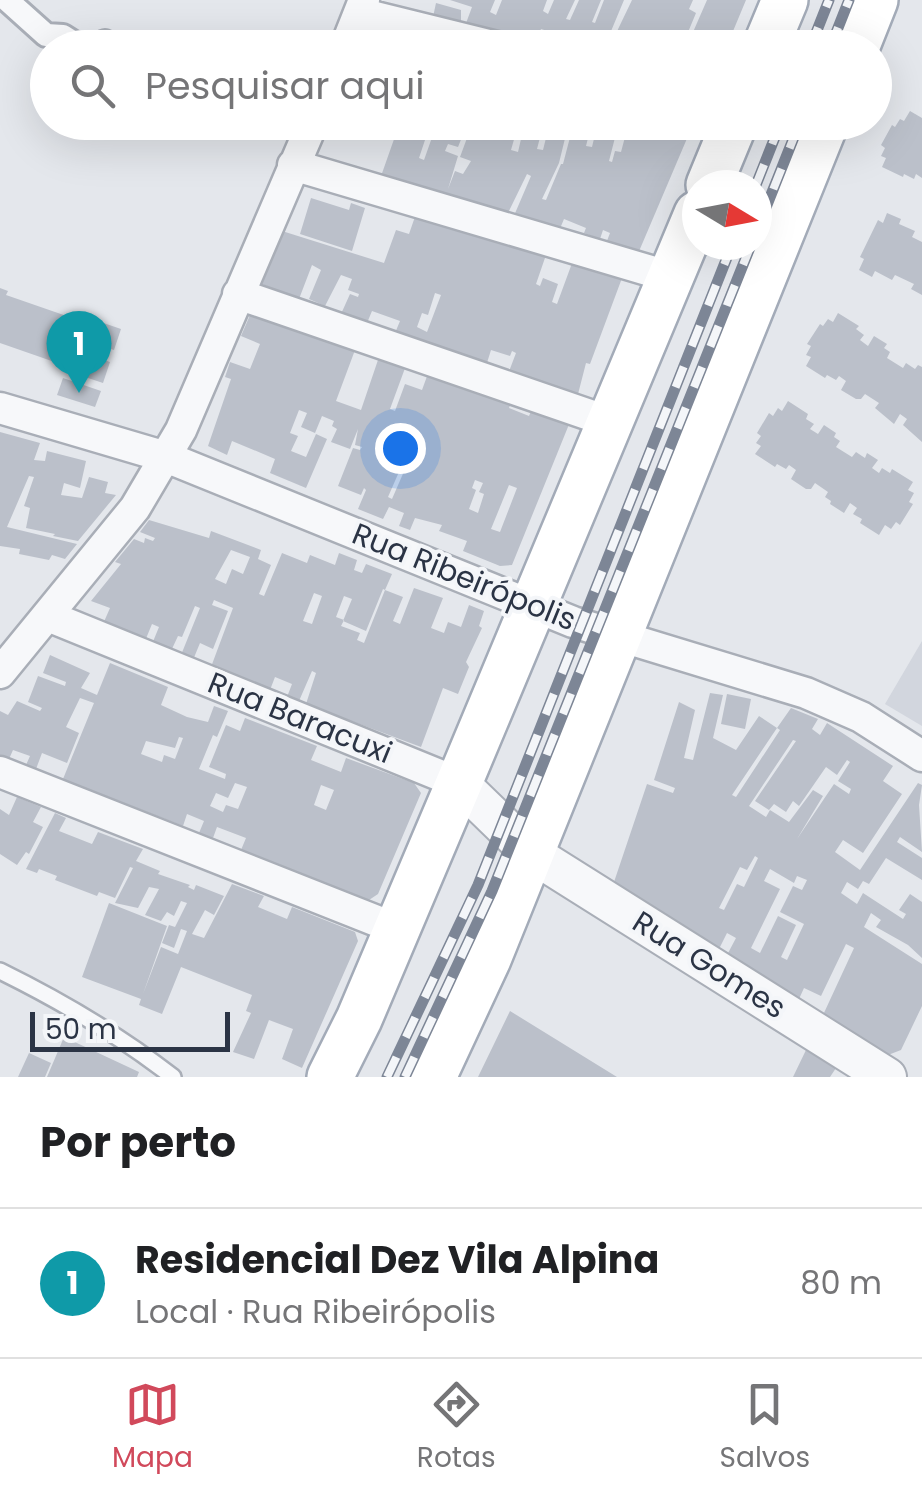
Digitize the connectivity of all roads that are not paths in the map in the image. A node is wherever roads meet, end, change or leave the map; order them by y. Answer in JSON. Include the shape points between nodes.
{"nodes":[{"id":1,"x":8,"y":0,"type":"edge"},
{"id":2,"x":784,"y":0,"type":"edge"},
{"id":3,"x":875,"y":0,"type":"edge"},
{"id":4,"x":362,"y":6,"type":"edge"},
{"id":5,"x":41,"y":30,"type":"edge"},
{"id":6,"x":353,"y":30,"type":"edge"},
{"id":7,"x":441,"y":30,"type":"edge"},
{"id":8,"x":772,"y":30,"type":"edge"},
{"id":9,"x":863,"y":30,"type":"edge"},
{"id":10,"x":304,"y":140,"type":"edge"},
{"id":11,"x":728,"y":140,"type":"edge"},
{"id":12,"x":819,"y":140,"type":"edge"},
{"id":13,"x":293,"y":165,"type":"junction"},
{"id":14,"x":715,"y":170,"type":"edge"},
{"id":15,"x":682,"y":250,"type":"edge"},
{"id":16,"x":671,"y":277,"type":"junction"},
{"id":17,"x":238,"y":294,"type":"junction"},
{"id":18,"x":0,"y":408,"type":"edge"},
{"id":19,"x":610,"y":422,"type":"junction"},
{"id":20,"x":166,"y":457,"type":"junction"},
{"id":21,"x":531,"y":606,"type":"junction"},
{"id":22,"x":48,"y":616,"type":"junction"},
{"id":23,"x":617,"y":637,"type":"junction"},
{"id":24,"x":0,"y":674,"type":"edge"},
{"id":25,"x":922,"y":756,"type":"edge"},
{"id":26,"x":0,"y":772,"type":"edge"},
{"id":27,"x":459,"y":783,"type":"junction"},
{"id":28,"x":531,"y":853,"type":"junction"},
{"id":29,"x":397,"y":928,"type":"junction"},
{"id":30,"x":0,"y":971,"type":"edge"},
{"id":31,"x":172,"y":1077,"type":"edge"},
{"id":32,"x":330,"y":1077,"type":"edge"},
{"id":33,"x":433,"y":1077,"type":"edge"},
{"id":34,"x":886,"y":1077,"type":"edge"}],
"edges":[{"from":1,"to":5,"type":"street"},
{"from":2,"to":8,"type":"main road"},
{"from":3,"to":9,"type":"main road"},
{"from":4,"to":6,"type":"street"},
{"from":4,"to":7,"type":"street"},
{"from":10,"to":13,"type":"street"},
{"from":11,"to":14,"type":"main road"},
{"from":12,"to":23,"type":"main road"},
{"from":13,"to":16,"type":"street"},
{"from":13,"to":17,"type":"street"},
{"from":15,"to":16,"type":"main road"},
{"from":16,"to":19,"type":"main road"},
{"from":17,"to":19,"type":"street"},
{"from":17,"to":20,"type":"street"},
{"from":18,"to":20,"type":"street","name":"Rua Ribeirópolis"},
{"from":19,"to":21,"type":"main road"},
{"from":20,"to":21,"type":"street","name":"Rua Ribeirópolis"},
{"from":20,"to":22,"type":"street","via":[[136,508]]},
{"from":21,"to":23,"type":"street","name":"Rua Ribeirópolis"},
{"from":21,"to":27,"type":"main road"},
{"from":22,"to":24,"type":"street"},
{"from":22,"to":27,"type":"street","name":"Rua Baracuxi"},
{"from":23,"to":25,"type":"street","name":"Rua Ribeirópolis","via":[[806,692]]},
{"from":23,"to":28,"type":"main road"},
{"from":26,"to":29,"type":"street"},
{"from":27,"to":28,"type":"street","name":"Rua Baracuxi"},
{"from":27,"to":29,"type":"main road"},
{"from":28,"to":33,"type":"main road"},
{"from":28,"to":34,"type":"street","name":"Rua Gomes"},
{"from":29,"to":32,"type":"main road"},
{"from":30,"to":31,"type":"lane","via":[[138,1049]]}]}
